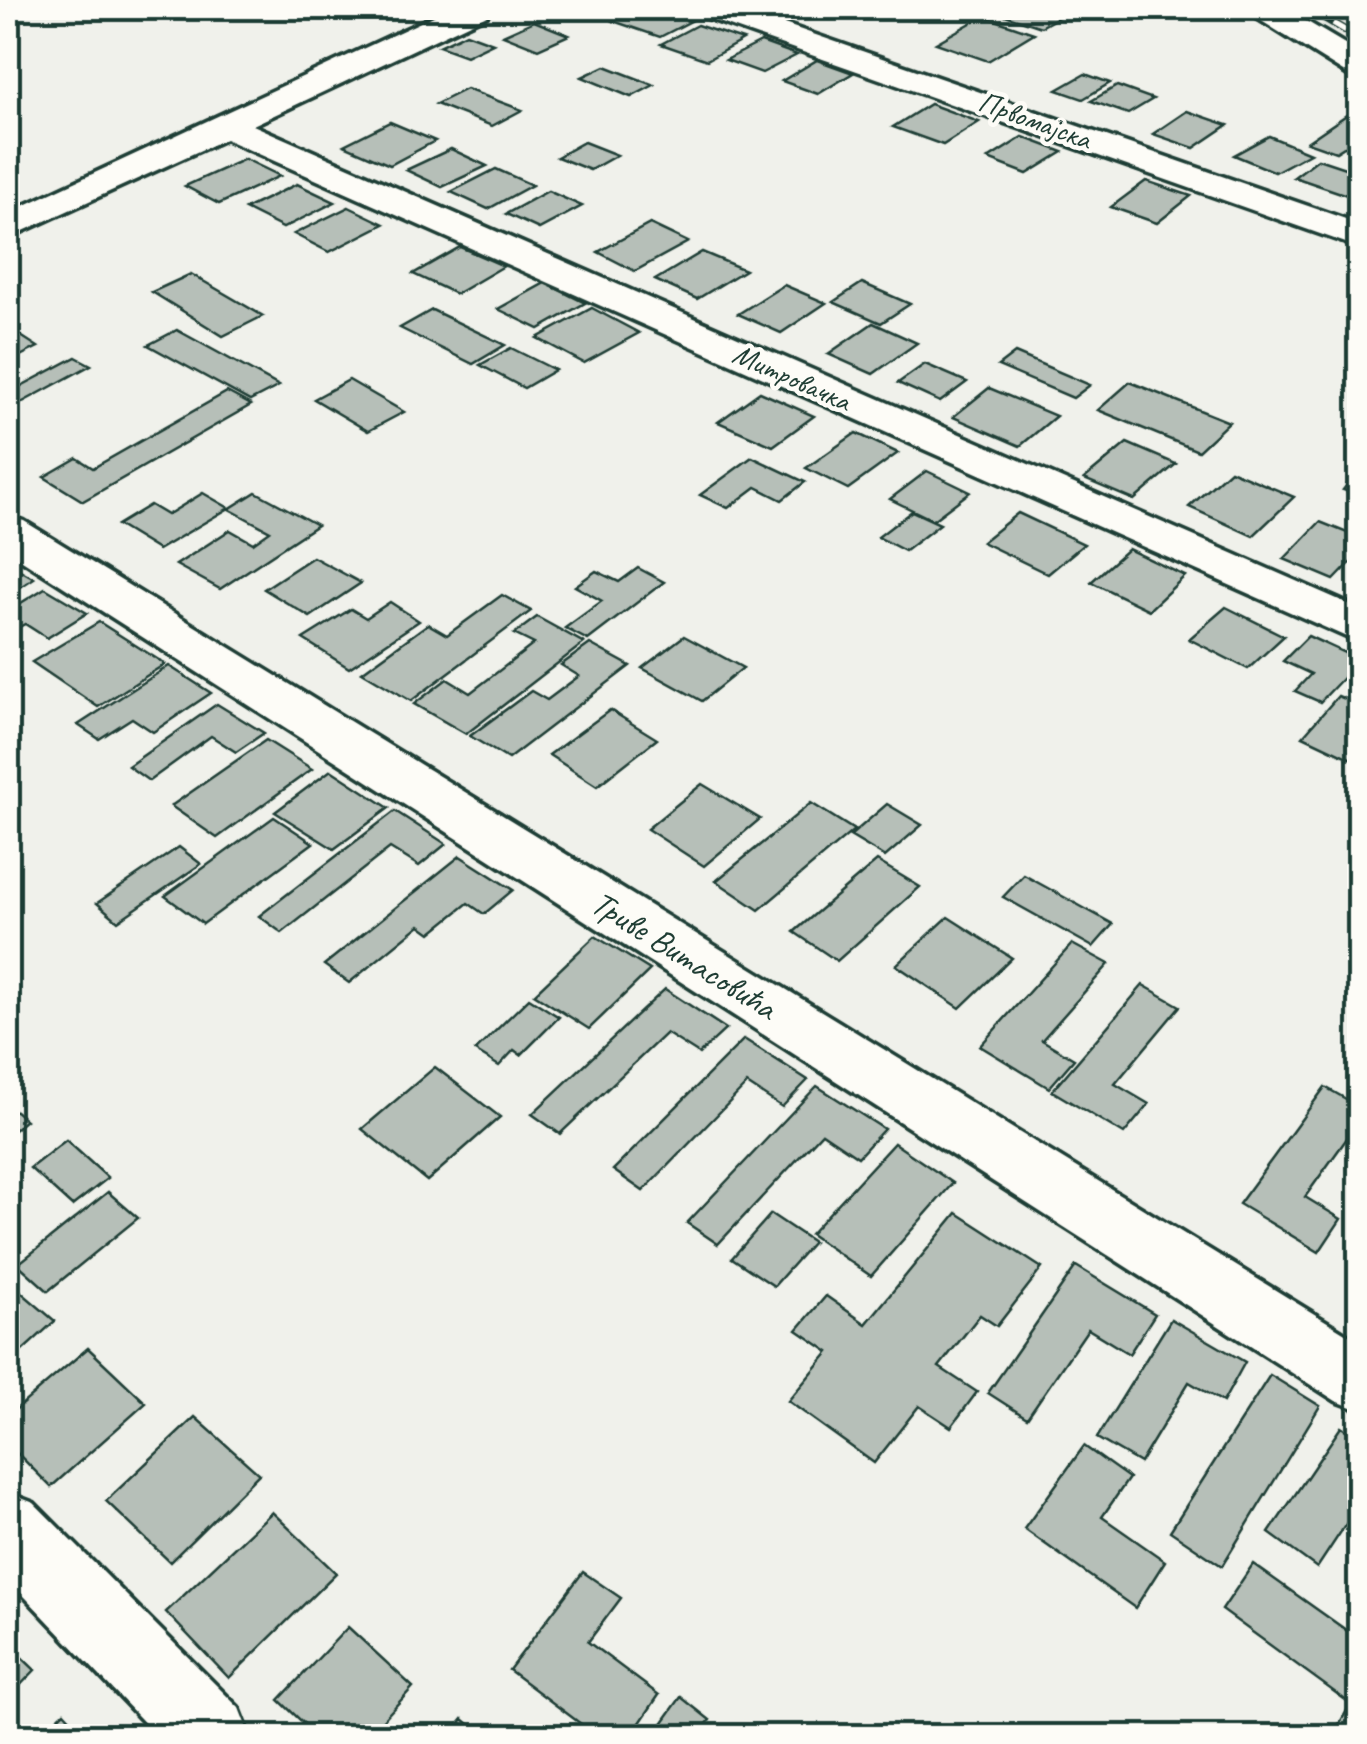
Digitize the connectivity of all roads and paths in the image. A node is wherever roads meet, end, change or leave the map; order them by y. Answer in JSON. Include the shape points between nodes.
{"nodes":[{"id":1,"x":476,"y":8,"type":"edge"},
{"id":2,"x":709,"y":8,"type":"edge"},
{"id":3,"x":1264,"y":8,"type":"edge"},
{"id":4,"x":1360,"y":68,"type":"edge"},
{"id":5,"x":226,"y":126,"type":"junction"},
{"id":6,"x":8,"y":227,"type":"edge"},
{"id":7,"x":1360,"y":237,"type":"edge"},
{"id":8,"x":8,"y":531,"type":"edge"},
{"id":9,"x":1360,"y":628,"type":"edge"},
{"id":10,"x":1360,"y":1378,"type":"edge"},
{"id":11,"x":8,"y":1528,"type":"edge"},
{"id":12,"x":211,"y":1736,"type":"edge"}],
"edges":[{"from":1,"to":5,"type":"street"},
{"from":2,"to":7,"type":"street","name":"Првомајска"},
{"from":3,"to":4,"type":"street"},
{"from":5,"to":6,"type":"street"},
{"from":5,"to":9,"type":"street","name":"Митровачка"},
{"from":8,"to":10,"type":"street","name":"Триве Витасовића"},
{"from":11,"to":12,"type":"street"}]}
